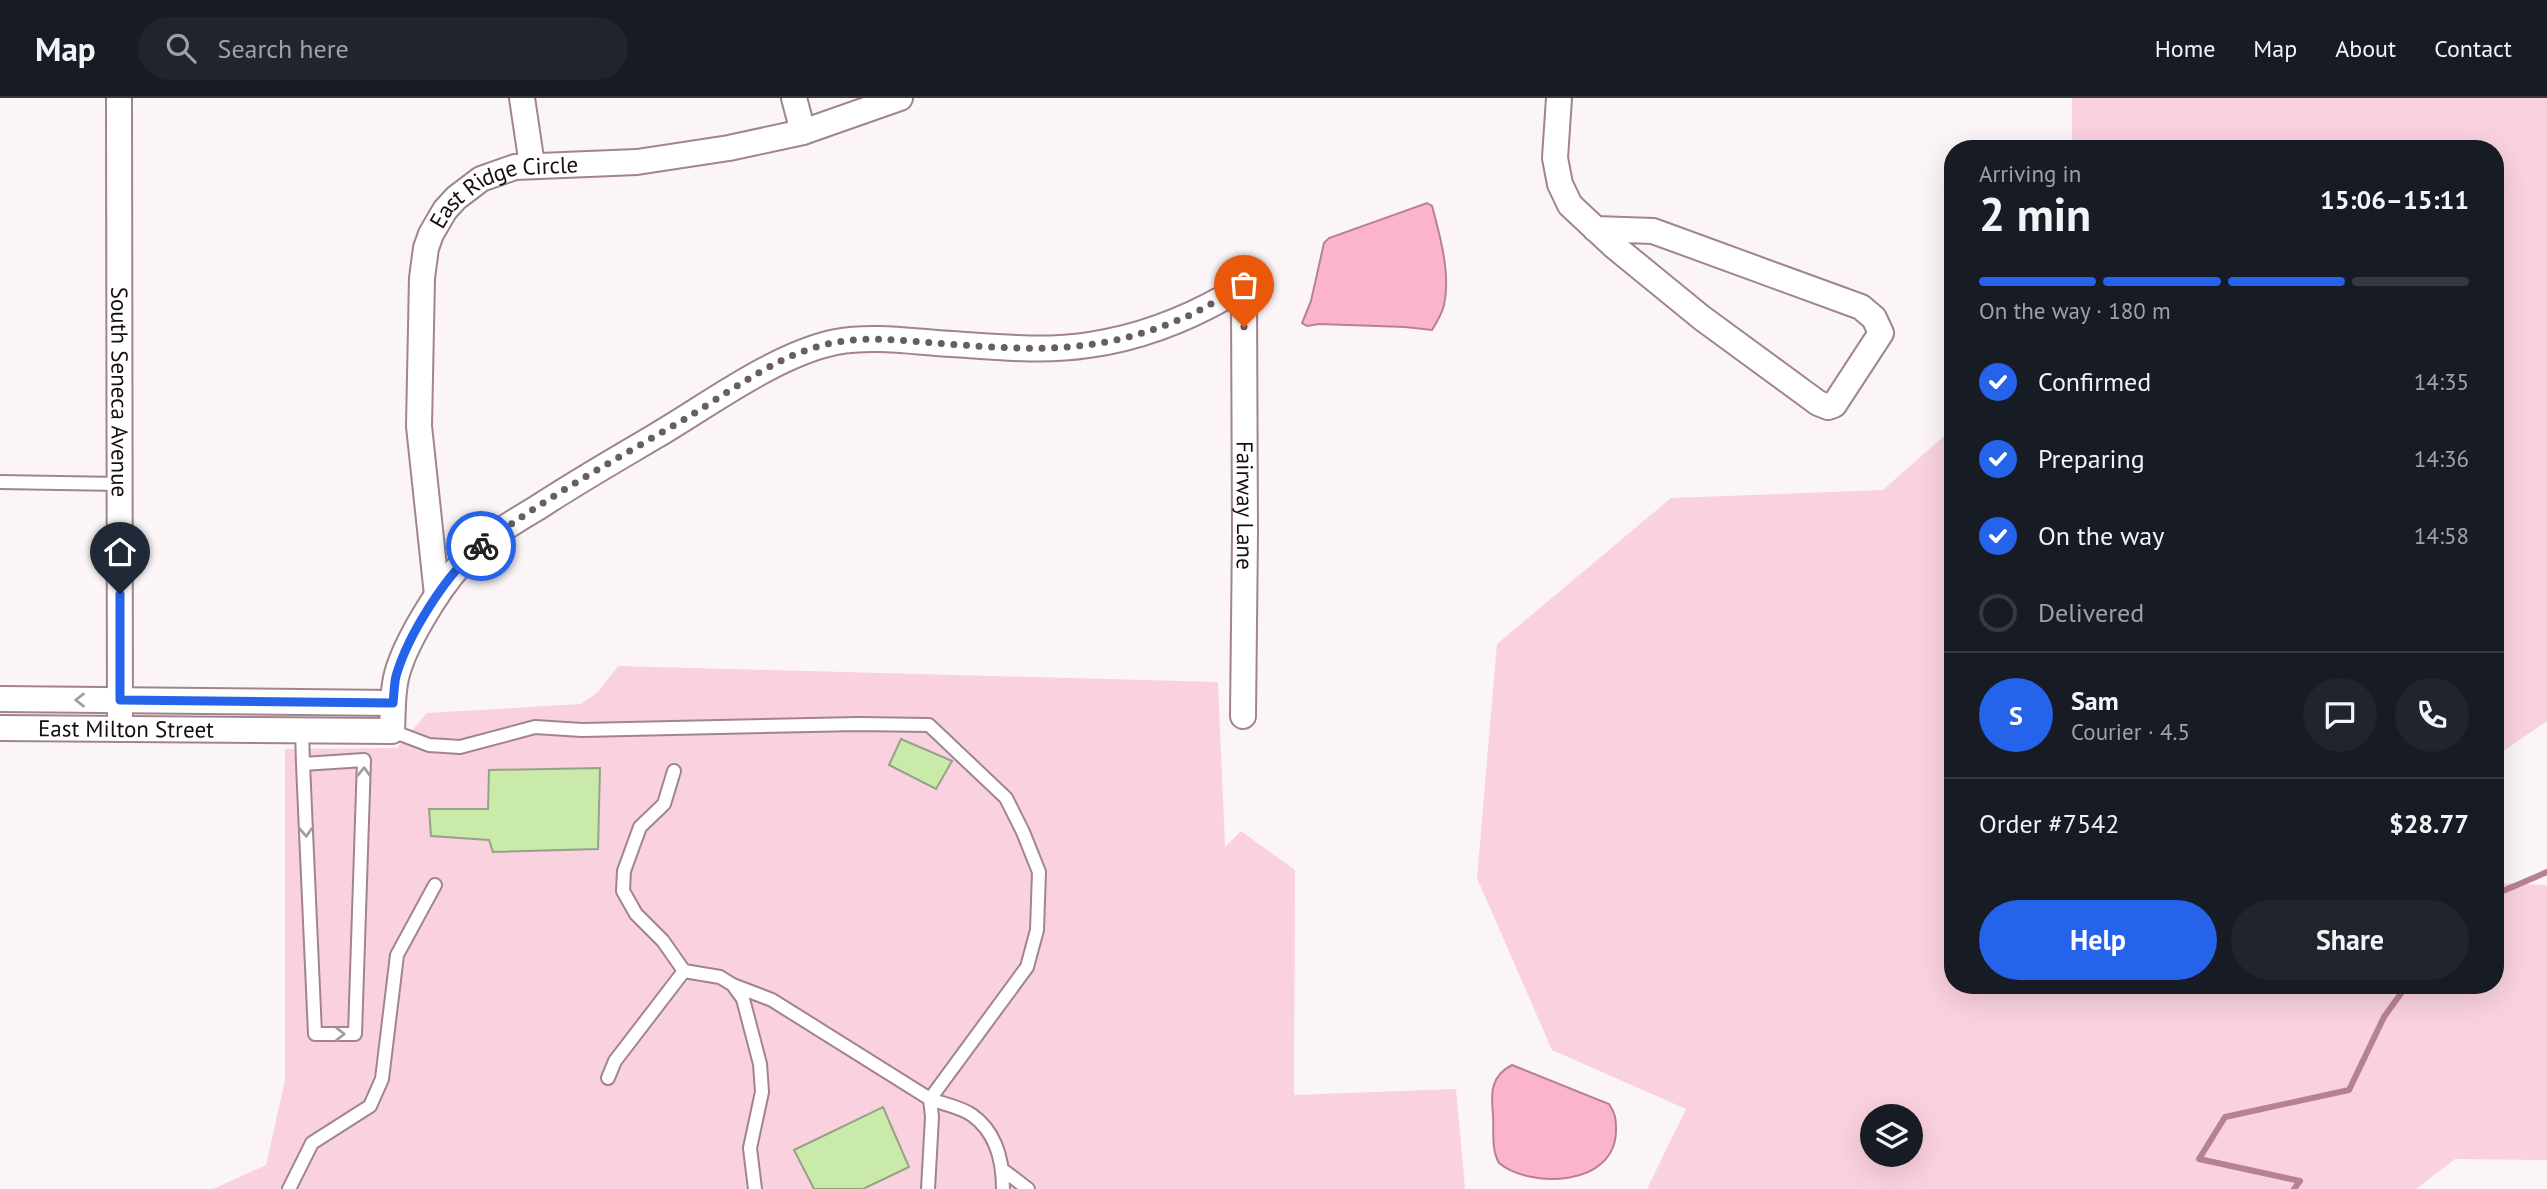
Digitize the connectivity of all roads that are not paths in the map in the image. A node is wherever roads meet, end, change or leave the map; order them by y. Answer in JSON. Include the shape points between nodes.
{"nodes":[{"id":1,"x":119,"y":98,"type":"edge"},
{"id":2,"x":523,"y":98,"type":"edge"},
{"id":3,"x":794,"y":98,"type":"edge"},
{"id":4,"x":900,"y":98,"type":"edge"},
{"id":5,"x":1559,"y":98,"type":"edge"},
{"id":6,"x":803,"y":131,"type":"junction"},
{"id":7,"x":532,"y":165,"type":"junction"},
{"id":8,"x":1595,"y":229,"type":"junction"},
{"id":9,"x":0,"y":482,"type":"edge"},
{"id":10,"x":120,"y":484,"type":"junction"},
{"id":11,"x":437,"y":595,"type":"junction"},
{"id":12,"x":0,"y":699,"type":"edge"},
{"id":13,"x":120,"y":700,"type":"junction"},
{"id":14,"x":250,"y":701,"type":"junction"},
{"id":15,"x":393,"y":703,"type":"junction"},
{"id":16,"x":1242,"y":716,"type":"dead end"},
{"id":17,"x":0,"y":728,"type":"edge"},
{"id":18,"x":120,"y":729,"type":"junction"},
{"id":19,"x":250,"y":730,"type":"junction"},
{"id":20,"x":302,"y":730,"type":"junction"},
{"id":21,"x":393,"y":731,"type":"junction"},
{"id":22,"x":303,"y":764,"type":"junction"},
{"id":23,"x":674,"y":771,"type":"dead end"},
{"id":24,"x":435,"y":885,"type":"dead end"},
{"id":25,"x":684,"y":971,"type":"junction"},
{"id":26,"x":733,"y":985,"type":"junction"},
{"id":27,"x":608,"y":1078,"type":"dead end"},
{"id":28,"x":930,"y":1099,"type":"junction"},
{"id":29,"x":1003,"y":1170,"type":"junction"},
{"id":30,"x":289,"y":1189,"type":"edge"},
{"id":31,"x":755,"y":1189,"type":"edge"},
{"id":32,"x":928,"y":1189,"type":"edge"},
{"id":33,"x":1003,"y":1189,"type":"edge"},
{"id":34,"x":1028,"y":1189,"type":"edge"}],
"edges":[{"from":1,"to":10,"type":"street","name":"South Seneca Avenue"},
{"from":2,"to":7,"type":"street"},
{"from":3,"to":6,"type":"street"},
{"from":4,"to":6,"type":"street","name":"East Ridge Circle"},
{"from":5,"to":8,"type":"street","via":[[1555,158],[1560,184],[1570,205]]},
{"from":6,"to":7,"type":"street","name":"East Ridge Circle","via":[[681,157]]},
{"from":7,"to":11,"type":"street","name":"East Ridge Circle","via":[[497,173],[468,188],[438,219],[426,248],[419,426]]},
{"from":8,"to":8,"type":"street","via":[[1702,318],[1828,407],[1834,405],[1881,333],[1874,318],[1861,307],[1653,232]]},
{"from":9,"to":10,"type":"lane"},
{"from":10,"to":13,"type":"street","name":"South Seneca Avenue"},
{"from":11,"to":15,"type":"street","via":[[396,677]]},
{"from":11,"to":16,"type":"street","name":"Fairway Lane","via":[[460,565],[504,528],[792,356],[836,342],[868,339],[1056,348],[1089,345],[1135,335],[1238,295],[1244,300]]},
{"from":13,"to":12,"type":"street","name":"East Milton Street","one_way":true},
{"from":13,"to":14,"type":"street","name":"East Milton Street"},
{"from":13,"to":18,"type":"street","name":"South Seneca Avenue"},
{"from":14,"to":15,"type":"street","name":"East Milton Street"},
{"from":14,"to":19,"type":"street"},
{"from":15,"to":21,"type":"street"},
{"from":17,"to":18,"type":"street","name":"East Milton Street"},
{"from":18,"to":19,"type":"street","name":"East Milton Street"},
{"from":19,"to":20,"type":"street","name":"East Milton Street"},
{"from":20,"to":21,"type":"street","name":"East Milton Street"},
{"from":20,"to":22,"type":"lane"},
{"from":21,"to":28,"type":"lane","via":[[429,745],[460,747],[535,727],[929,725],[1006,798],[1039,872],[1037,930],[1027,967]]},
{"from":22,"to":22,"type":"lane","one_way":true,"via":[[315,1034],[355,1034],[364,760]]},
{"from":23,"to":25,"type":"lane","via":[[664,804],[640,827],[624,871],[623,891],[636,914]]},
{"from":24,"to":30,"type":"lane","via":[[397,955],[382,1079],[370,1106],[312,1143]]},
{"from":25,"to":26,"type":"lane","via":[[719,977]]},
{"from":25,"to":27,"type":"lane","via":[[615,1061]]},
{"from":26,"to":28,"type":"lane","via":[[772,1000]]},
{"from":26,"to":31,"type":"lane","via":[[743,999],[760,1064],[762,1092],[750,1148]]},
{"from":28,"to":29,"type":"lane","via":[[971,1114],[987,1129]]},
{"from":28,"to":32,"type":"lane"},
{"from":29,"to":33,"type":"lane"},
{"from":29,"to":34,"type":"lane"}]}
